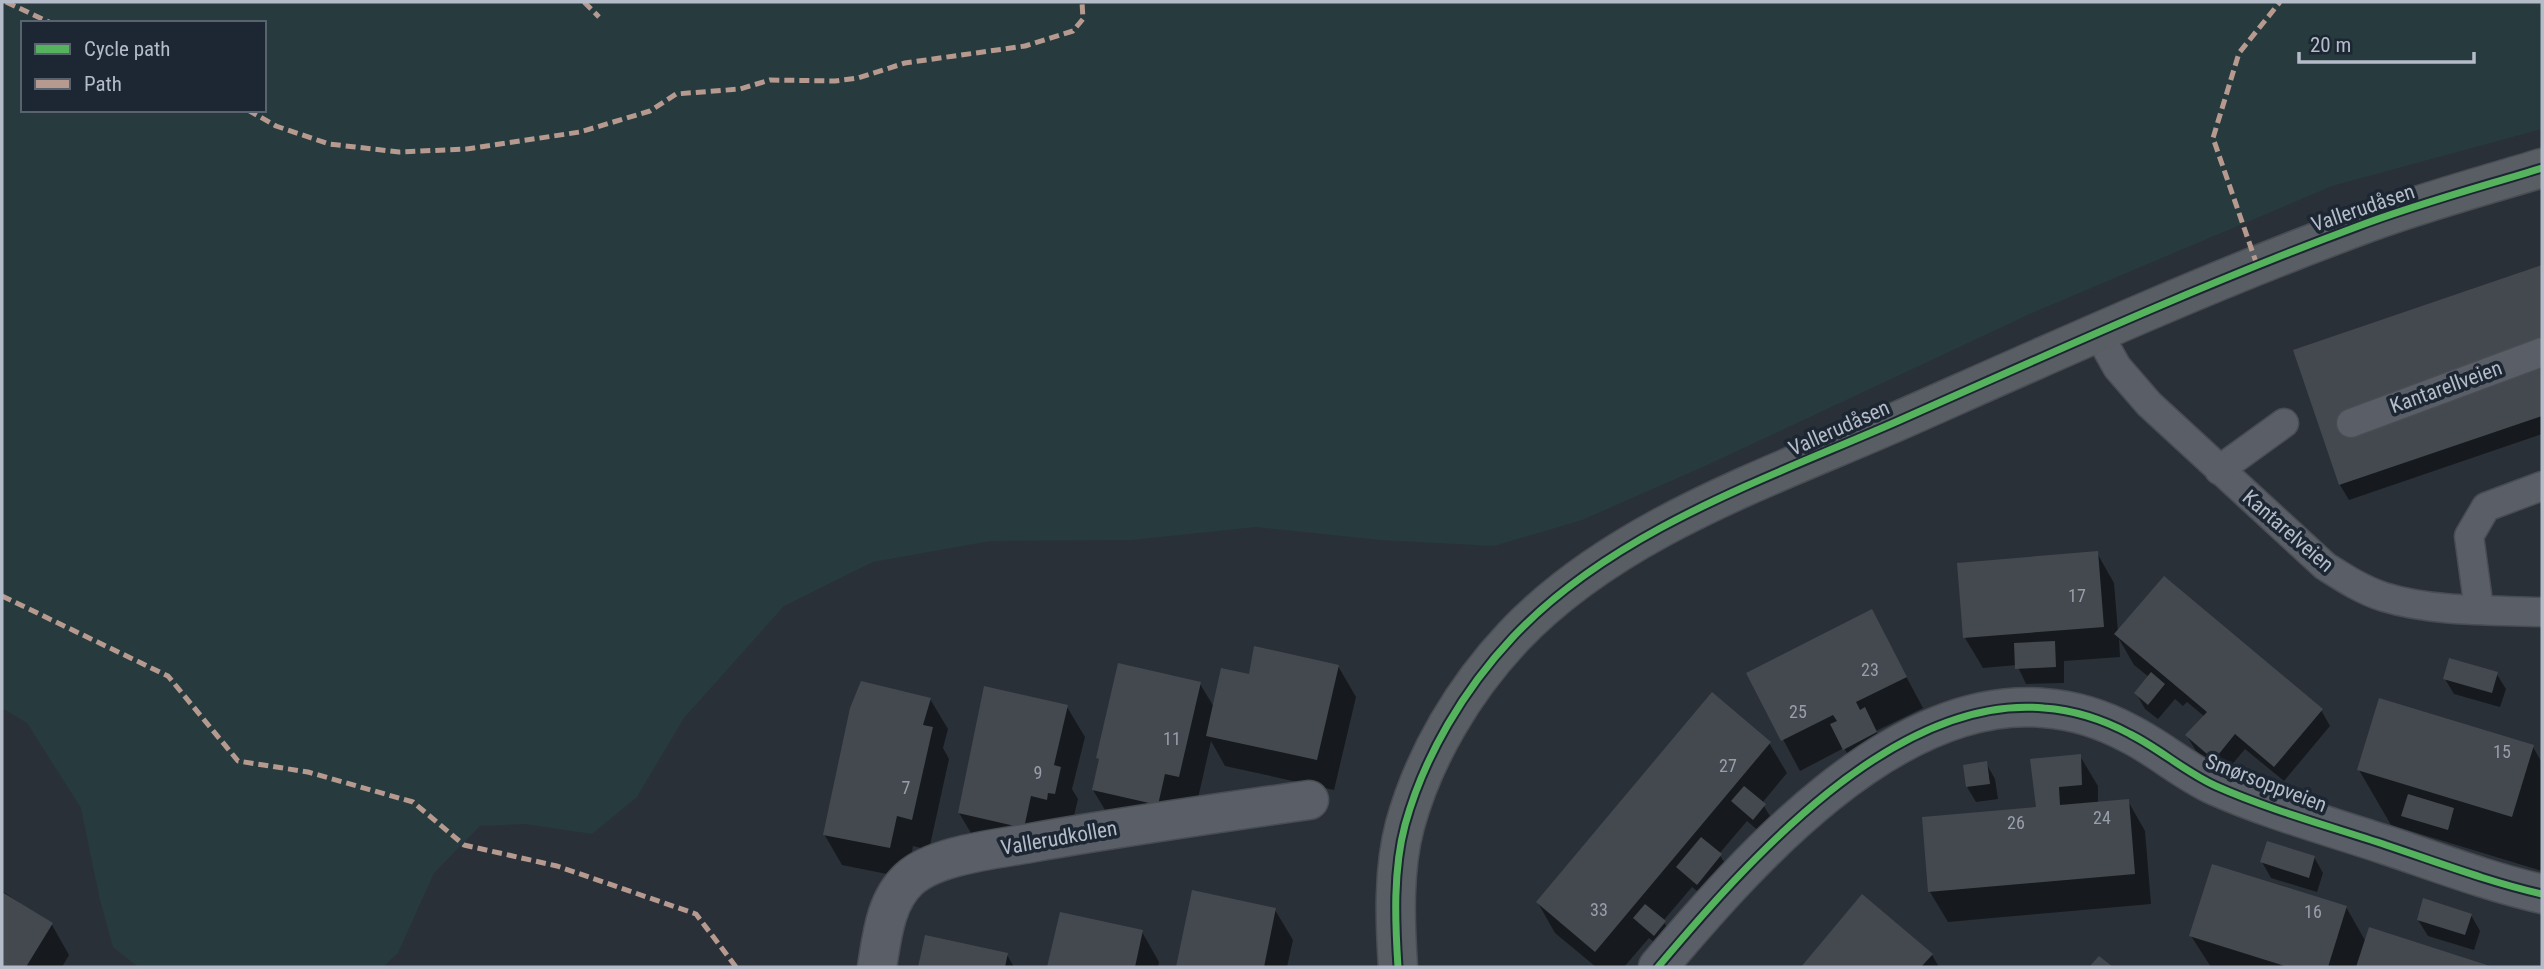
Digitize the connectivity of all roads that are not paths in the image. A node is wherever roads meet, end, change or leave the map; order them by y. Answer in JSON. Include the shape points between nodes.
{"nodes":[{"id":1,"x":2542,"y":168,"type":"edge"},
{"id":2,"x":2098,"y":332,"type":"junction"},
{"id":3,"x":2542,"y":352,"type":"edge"},
{"id":4,"x":2284,"y":423,"type":"dead end"},
{"id":5,"x":2350,"y":423,"type":"dead end"},
{"id":6,"x":2219,"y":470,"type":"junction"},
{"id":7,"x":2542,"y":486,"type":"edge"},
{"id":8,"x":2479,"y":609,"type":"junction"},
{"id":9,"x":2542,"y":612,"type":"edge"},
{"id":10,"x":1310,"y":800,"type":"dead end"},
{"id":11,"x":2542,"y":894,"type":"edge"},
{"id":12,"x":877,"y":967,"type":"edge"},
{"id":13,"x":1398,"y":967,"type":"edge"},
{"id":14,"x":1658,"y":967,"type":"edge"}],
"edges":[{"from":1,"to":2,"type":"street","name":"Vallerudåsen","via":[[2360,225]]},
{"from":2,"to":6,"type":"lane","name":"Kantarelveien","via":[[2117,367],[2149,404]]},
{"from":2,"to":13,"type":"street","name":"Vallerudåsen","via":[[1674,522],[1587,574],[1514,635],[1454,712],[1425,770],[1405,826],[1398,874]]},
{"from":3,"to":5,"type":"lane","name":"Kantarellveien"},
{"from":4,"to":6,"type":"lane"},
{"from":6,"to":8,"type":"lane","name":"Kantarelveien","via":[[2297,544],[2355,585],[2406,601]]},
{"from":7,"to":8,"type":"lane","via":[[2486,507],[2469,536]]},
{"from":8,"to":9,"type":"lane","name":"Kantarelveien"},
{"from":10,"to":12,"type":"street","name":"Vallerudkollen","via":[[1129,825],[937,864],[909,878],[894,901],[884,922]]},
{"from":11,"to":14,"type":"street","name":"Smørsoppveien","via":[[2244,798],[2180,767],[2130,734],[2086,716],[2044,708],[2007,709],[1954,719],[1831,787],[1770,844]]}]}
